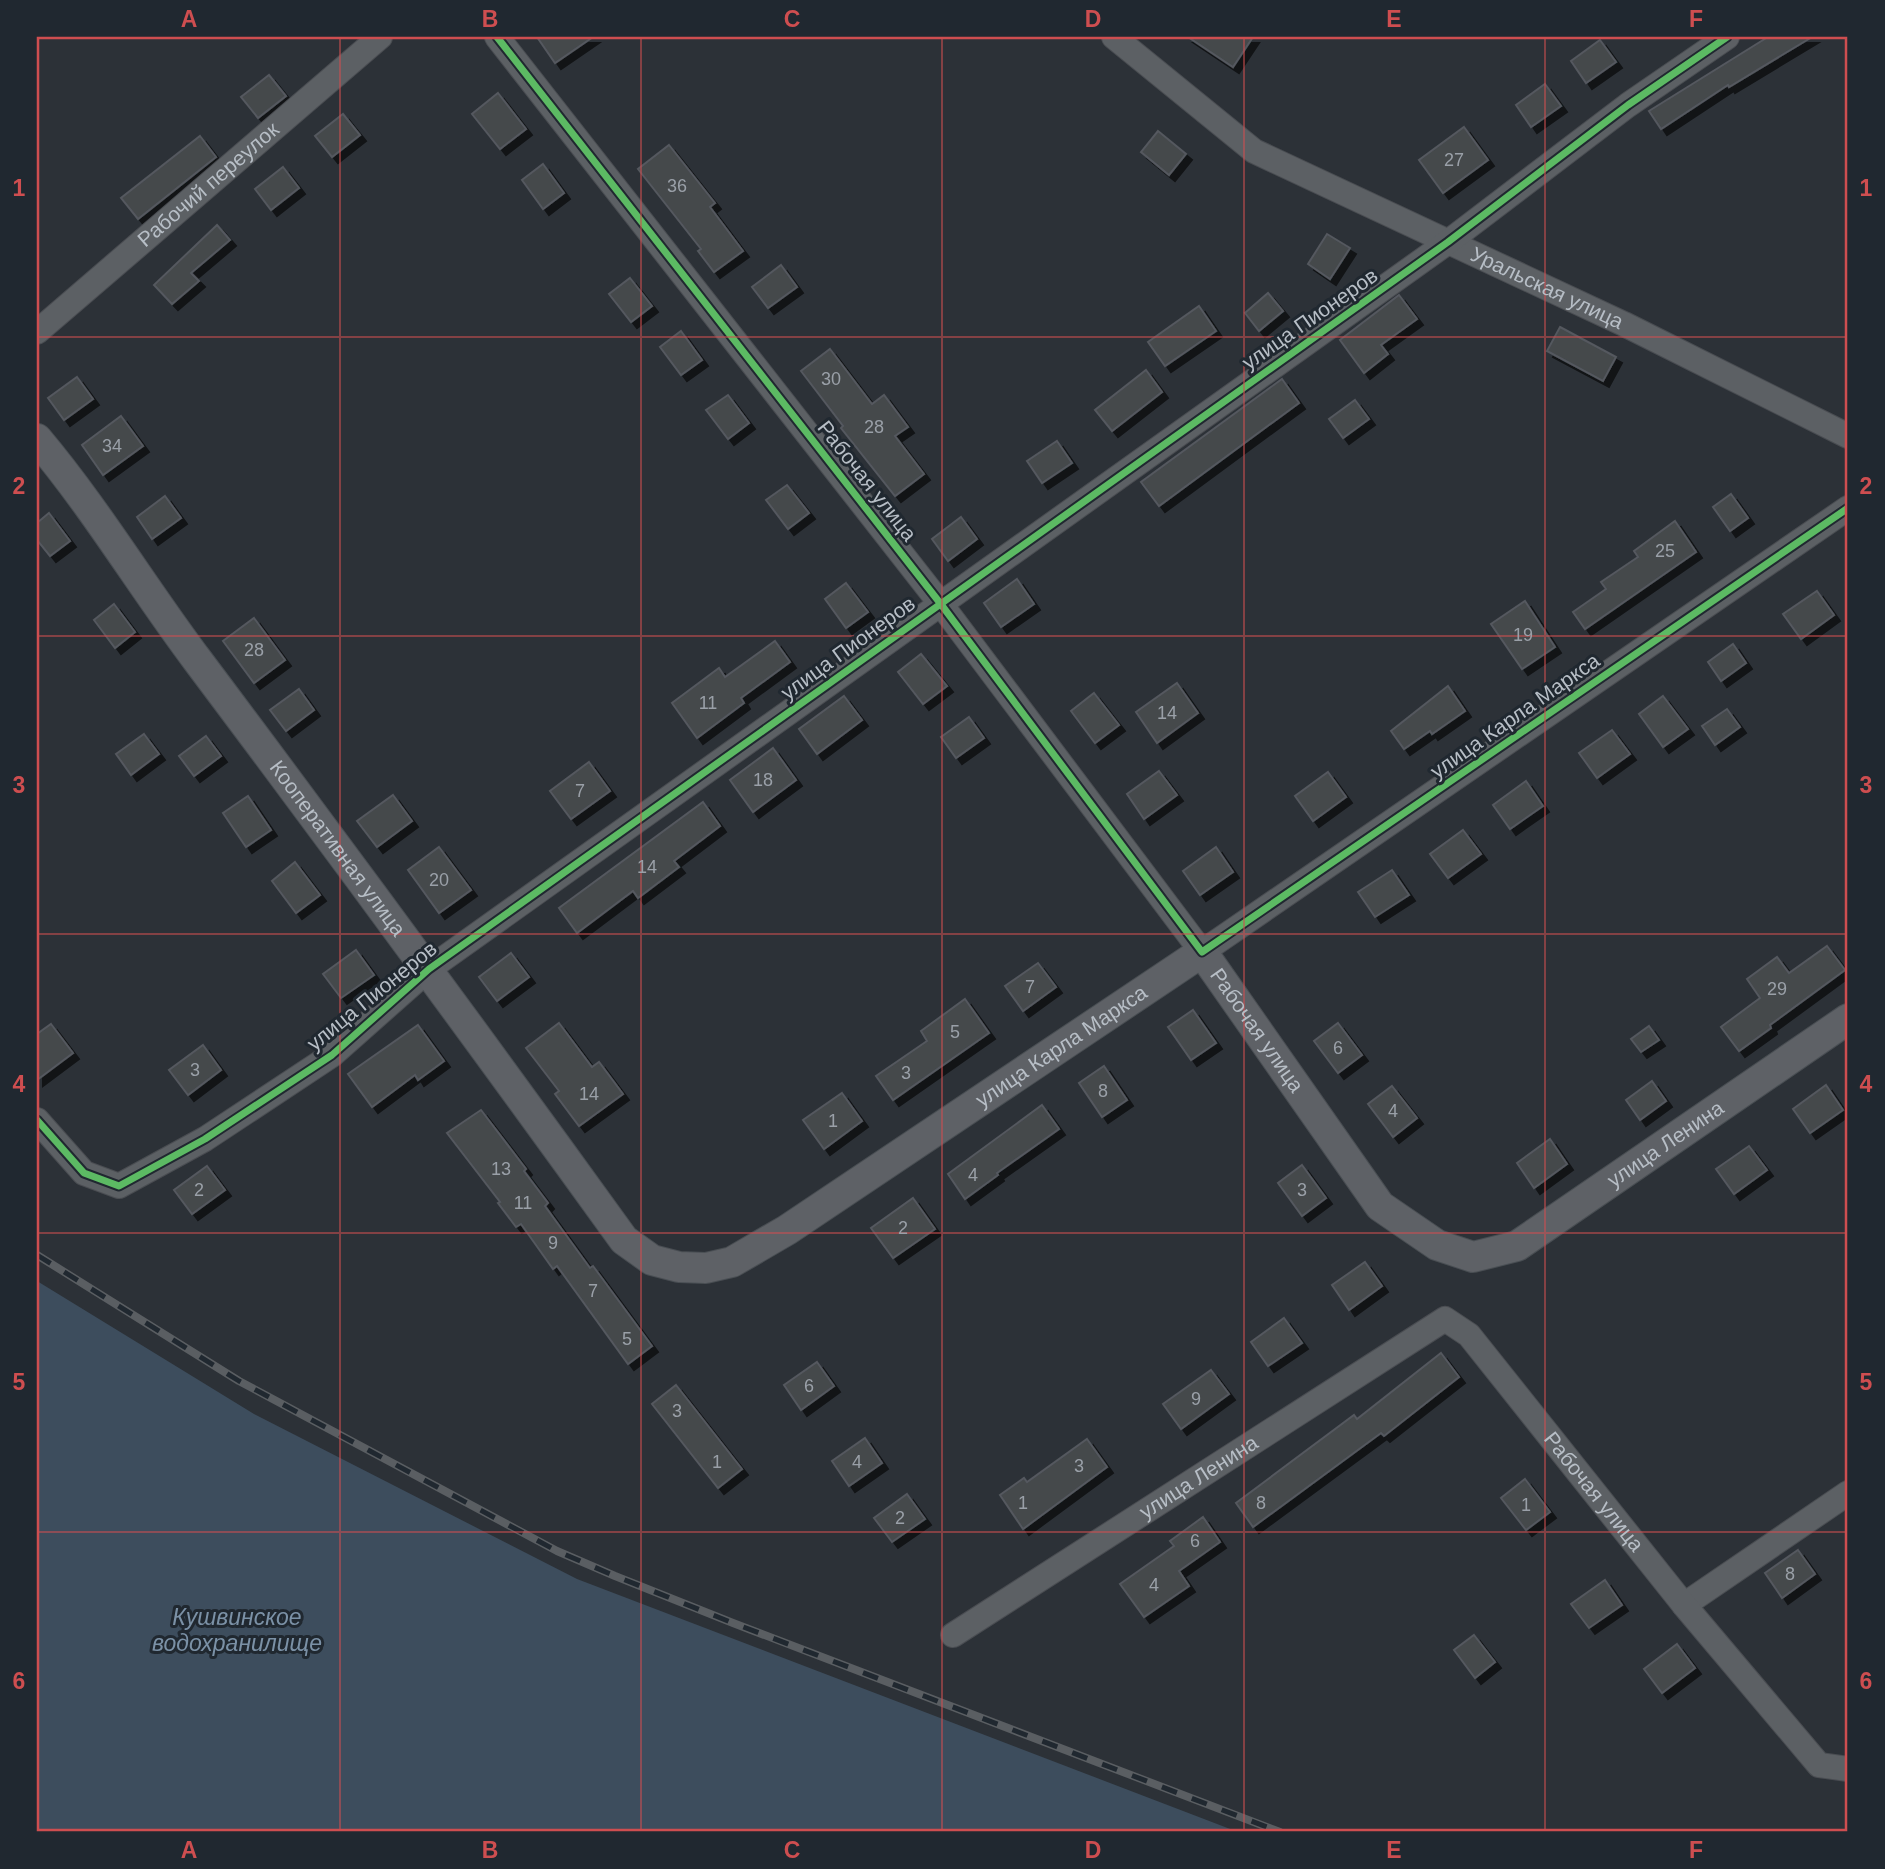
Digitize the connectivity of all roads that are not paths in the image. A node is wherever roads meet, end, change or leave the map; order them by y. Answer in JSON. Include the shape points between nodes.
{"nodes":[{"id":1,"x":380,"y":37,"type":"edge"},
{"id":2,"x":497,"y":37,"type":"edge"},
{"id":3,"x":1114,"y":37,"type":"edge"},
{"id":4,"x":1727,"y":37,"type":"edge"},
{"id":5,"x":1448,"y":242,"type":"junction"},
{"id":6,"x":37,"y":332,"type":"edge"},
{"id":7,"x":1848,"y":436,"type":"edge"},
{"id":8,"x":37,"y":439,"type":"edge"},
{"id":9,"x":1848,"y":508,"type":"edge"},
{"id":10,"x":940,"y":603,"type":"junction"},
{"id":11,"x":1202,"y":952,"type":"junction"},
{"id":12,"x":429,"y":969,"type":"junction"},
{"id":13,"x":1848,"y":1019,"type":"edge"},
{"id":14,"x":37,"y":1120,"type":"edge"},
{"id":15,"x":1437,"y":1245,"type":"joint"},
{"id":16,"x":679,"y":1267,"type":"joint"},
{"id":17,"x":1445,"y":1319,"type":"joint"},
{"id":18,"x":1848,"y":1493,"type":"edge"},
{"id":19,"x":1684,"y":1605,"type":"junction"},
{"id":20,"x":953,"y":1635,"type":"dead end"},
{"id":21,"x":1848,"y":1769,"type":"edge"}],
"edges":[{"from":1,"to":6,"type":"street","name":"Рабочий переулок"},
{"from":2,"to":10,"type":"street","name":"Рабочая улица"},
{"from":3,"to":5,"type":"street","name":"Уральская улица","via":[[1254,151]]},
{"from":4,"to":5,"type":"street","name":"улица Пионеров","via":[[1628,105]]},
{"from":5,"to":7,"type":"street","name":"Уральская улица"},
{"from":5,"to":10,"type":"street","name":"улица Пионеров"},
{"from":8,"to":12,"type":"main road","name":"Кооперативная улица"},
{"from":9,"to":11,"type":"street","name":"улица Карла Маркса"},
{"from":10,"to":11,"type":"street","name":"Рабочая улица"},
{"from":10,"to":12,"type":"street","name":"улица Пионеров"},
{"from":11,"to":15,"type":"main road","name":"Рабочая улица","via":[[1380,1206]]},
{"from":11,"to":16,"type":"main road","name":"улица Карла Маркса","via":[[787,1230],[732,1262],[706,1268]]},
{"from":12,"to":14,"type":"street","name":"улица Пионеров","via":[[332,1055],[205,1139],[119,1186],[84,1173]]},
{"from":12,"to":16,"type":"main road","name":"Кооперативная улица","via":[[624,1240],[652,1260]]},
{"from":13,"to":15,"type":"main road","name":"улица Ленина","via":[[1517,1245],[1473,1257]]},
{"from":17,"to":19,"type":"street","name":"Рабочая улица","via":[[1469,1335]]},
{"from":17,"to":20,"type":"street","name":"улица Ленина"},
{"from":18,"to":19,"type":"street"},
{"from":19,"to":21,"type":"street","name":"Рабочая улица","via":[[1819,1765]]}]}
